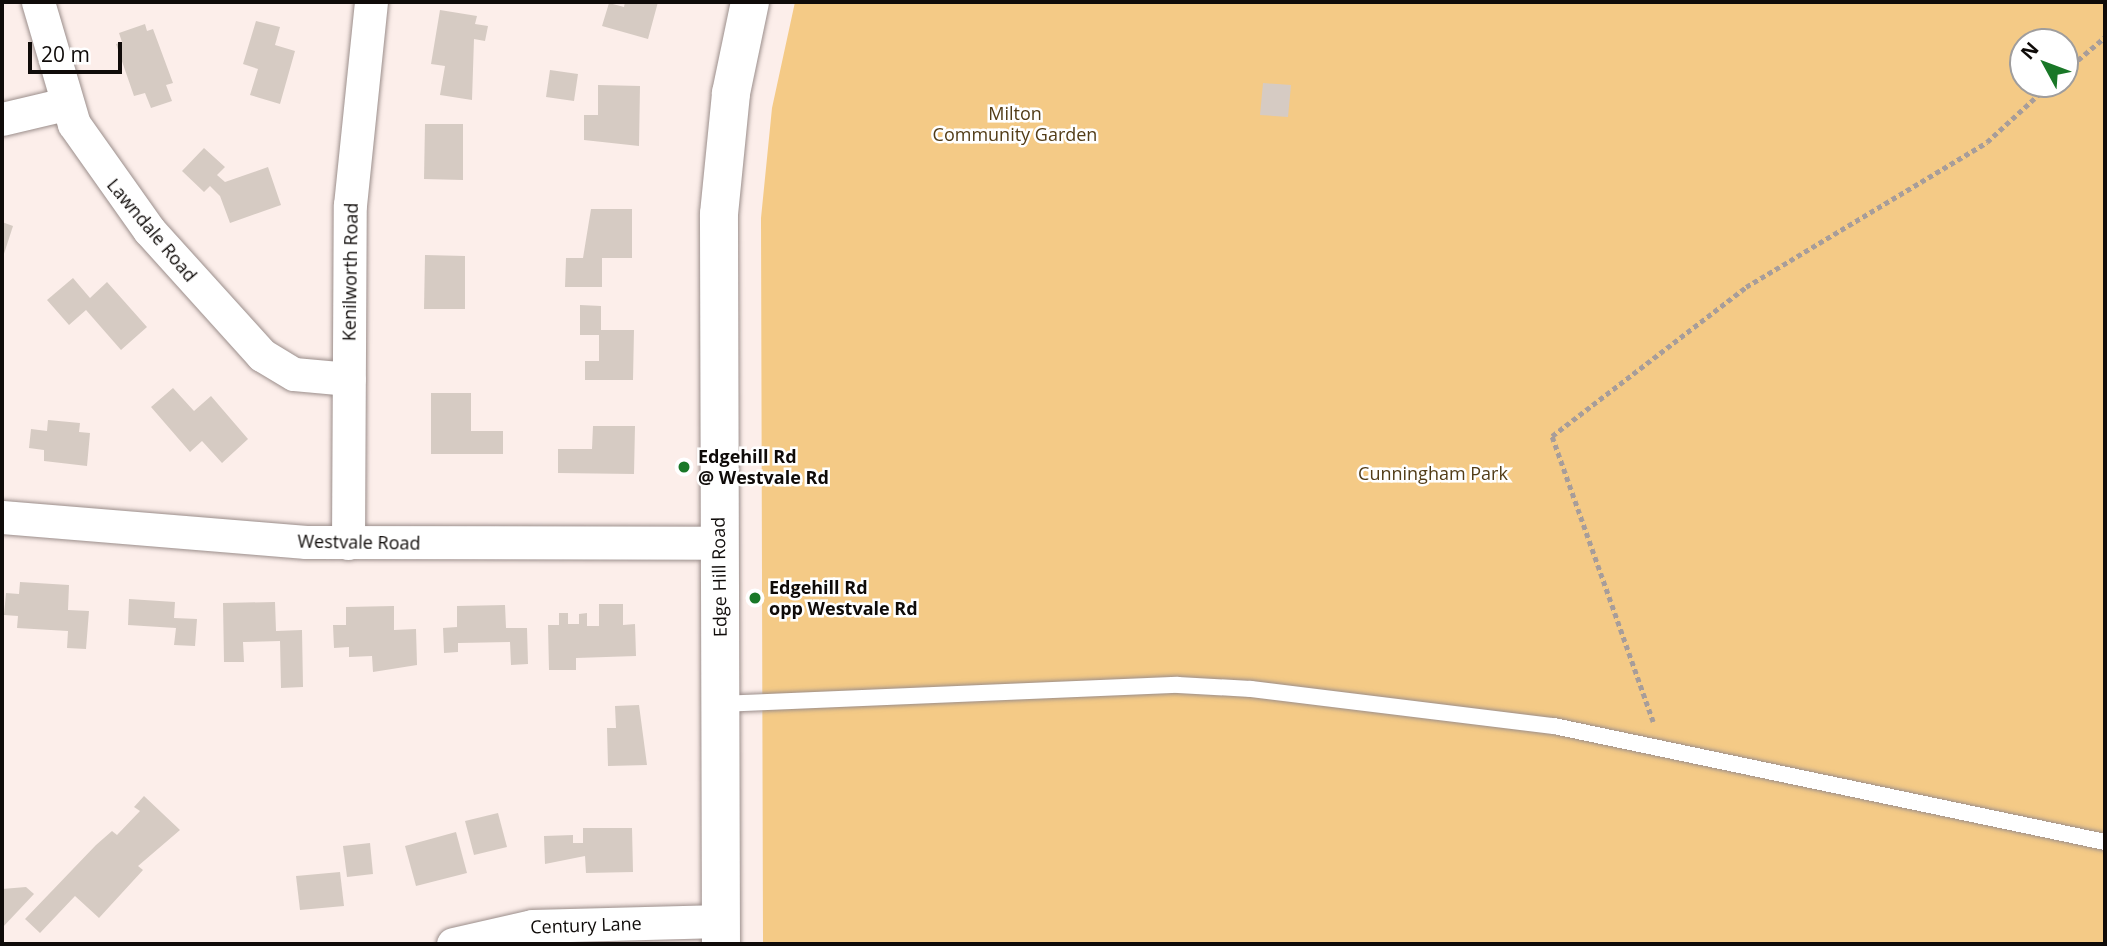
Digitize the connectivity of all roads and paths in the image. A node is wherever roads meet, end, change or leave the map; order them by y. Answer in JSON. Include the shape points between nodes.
{"nodes":[{"id":1,"x":38,"y":2,"type":"edge"},
{"id":2,"x":370,"y":2,"type":"edge"},
{"id":3,"x":750,"y":2,"type":"edge"},
{"id":4,"x":2105,"y":37,"type":"edge"},
{"id":5,"x":2079,"y":59,"type":"edge"},
{"id":6,"x":2035,"y":98,"type":"edge"},
{"id":7,"x":65,"y":104,"type":"junction"},
{"id":8,"x":2,"y":119,"type":"edge"},
{"id":9,"x":349,"y":379,"type":"junction"},
{"id":10,"x":2,"y":517,"type":"edge"},
{"id":11,"x":348,"y":543,"type":"junction"},
{"id":12,"x":718,"y":543,"type":"junction"},
{"id":13,"x":720,"y":704,"type":"junction"},
{"id":14,"x":1658,"y":748,"type":"junction"},
{"id":15,"x":2105,"y":842,"type":"edge"},
{"id":16,"x":721,"y":933,"type":"edge"},
{"id":17,"x":453,"y":944,"type":"edge"}],
"edges":[{"from":1,"to":7,"type":"street","name":"Lawndale Road"},
{"from":2,"to":9,"type":"street","name":"Kenilworth Road","via":[[352,165]]},
{"from":3,"to":12,"type":"street","name":"Edge Hill Road","via":[[721,182]]},
{"from":4,"to":5,"type":"path"},
{"from":6,"to":14,"type":"path","via":[[1987,142],[1746,287],[1552,436],[1647,695]]},
{"from":7,"to":8,"type":"street"},
{"from":7,"to":9,"type":"street","name":"Lawndale Road","via":[[113,185],[248,342],[293,374]]},
{"from":9,"to":11,"type":"street","name":"Kenilworth Road"},
{"from":10,"to":11,"type":"street","name":"Westvale Road"},
{"from":11,"to":12,"type":"street","name":"Westvale Road"},
{"from":12,"to":13,"type":"street","name":"Edge Hill Road"},
{"from":13,"to":14,"type":"lane","via":[[1227,687],[1527,722]]},
{"from":13,"to":16,"type":"street","name":"Edge Hill Road"},
{"from":14,"to":15,"type":"lane"},
{"from":16,"to":17,"type":"street","name":"Century Lane","via":[[532,926]]}]}
